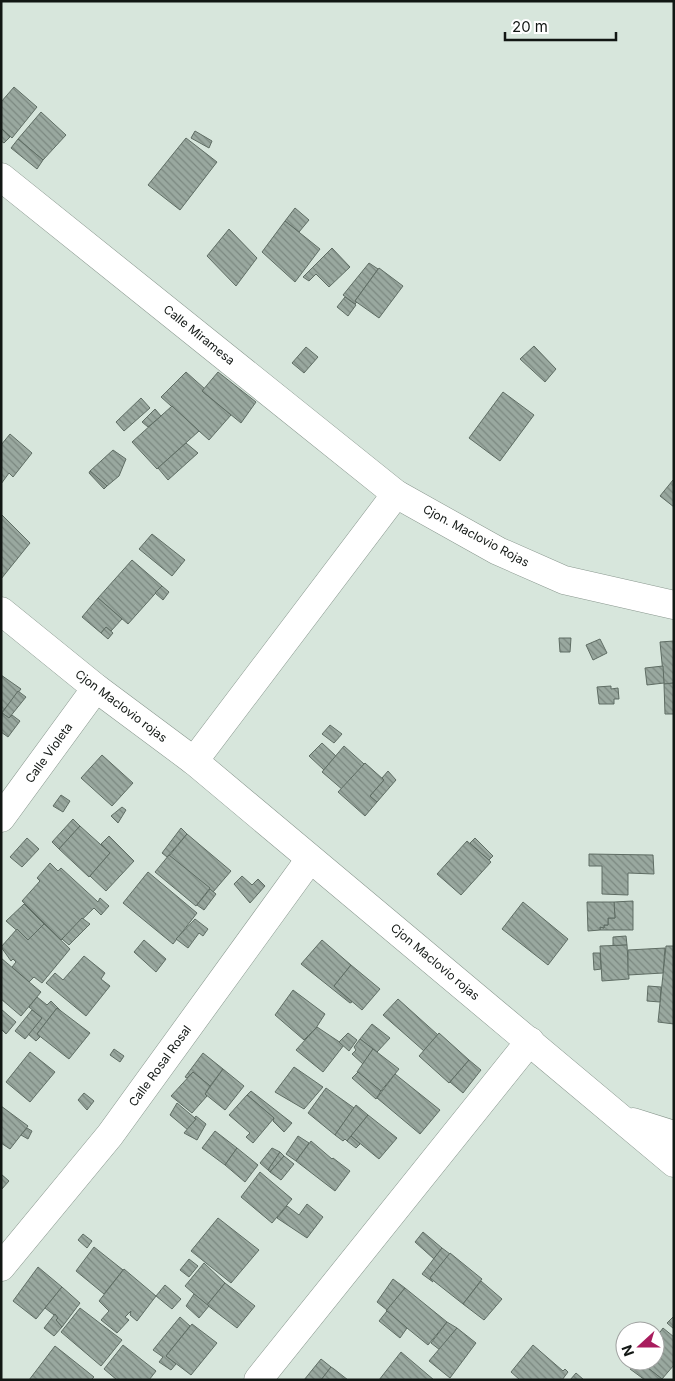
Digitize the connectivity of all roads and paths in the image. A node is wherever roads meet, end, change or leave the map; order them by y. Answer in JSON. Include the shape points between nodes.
{"nodes":[{"id":1,"x":1,"y":177,"type":"edge"},
{"id":2,"x":396,"y":494,"type":"junction"},
{"id":3,"x":674,"y":605,"type":"edge"},
{"id":4,"x":1,"y":611,"type":"edge"},
{"id":5,"x":96,"y":688,"type":"junction"},
{"id":6,"x":194,"y":761,"type":"junction"},
{"id":7,"x":1,"y":818,"type":"edge"},
{"id":8,"x":310,"y":859,"type":"junction"},
{"id":9,"x":530,"y":1041,"type":"junction"},
{"id":10,"x":622,"y":1119,"type":"junction"},
{"id":11,"x":674,"y":1135,"type":"edge"},
{"id":12,"x":674,"y":1163,"type":"edge"},
{"id":13,"x":1,"y":1267,"type":"edge"},
{"id":14,"x":258,"y":1380,"type":"edge"}],
"edges":[{"from":1,"to":2,"type":"street","name":"Calle Miramesa"},
{"from":2,"to":3,"type":"street","name":"Cjon. Maclovio Rojas","via":[[498,551],[564,580]]},
{"from":2,"to":6,"type":"street"},
{"from":4,"to":5,"type":"street","name":"Cjon Maclovio rojas"},
{"from":5,"to":6,"type":"street","name":"Cjon Maclovio rojas"},
{"from":5,"to":7,"type":"street","name":"Calle Violeta"},
{"from":6,"to":8,"type":"street","name":"Cjon Maclovio rojas"},
{"from":8,"to":9,"type":"street","name":"Cjon Maclovio rojas"},
{"from":8,"to":13,"type":"street","name":"Calle Rosal Rosal","via":[[110,1135]]},
{"from":9,"to":10,"type":"street","name":"Cjon Maclovio rojas"},
{"from":9,"to":14,"type":"street"},
{"from":10,"to":11,"type":"street"},
{"from":10,"to":12,"type":"street","name":"Cjon Maclovio rojas"}]}
